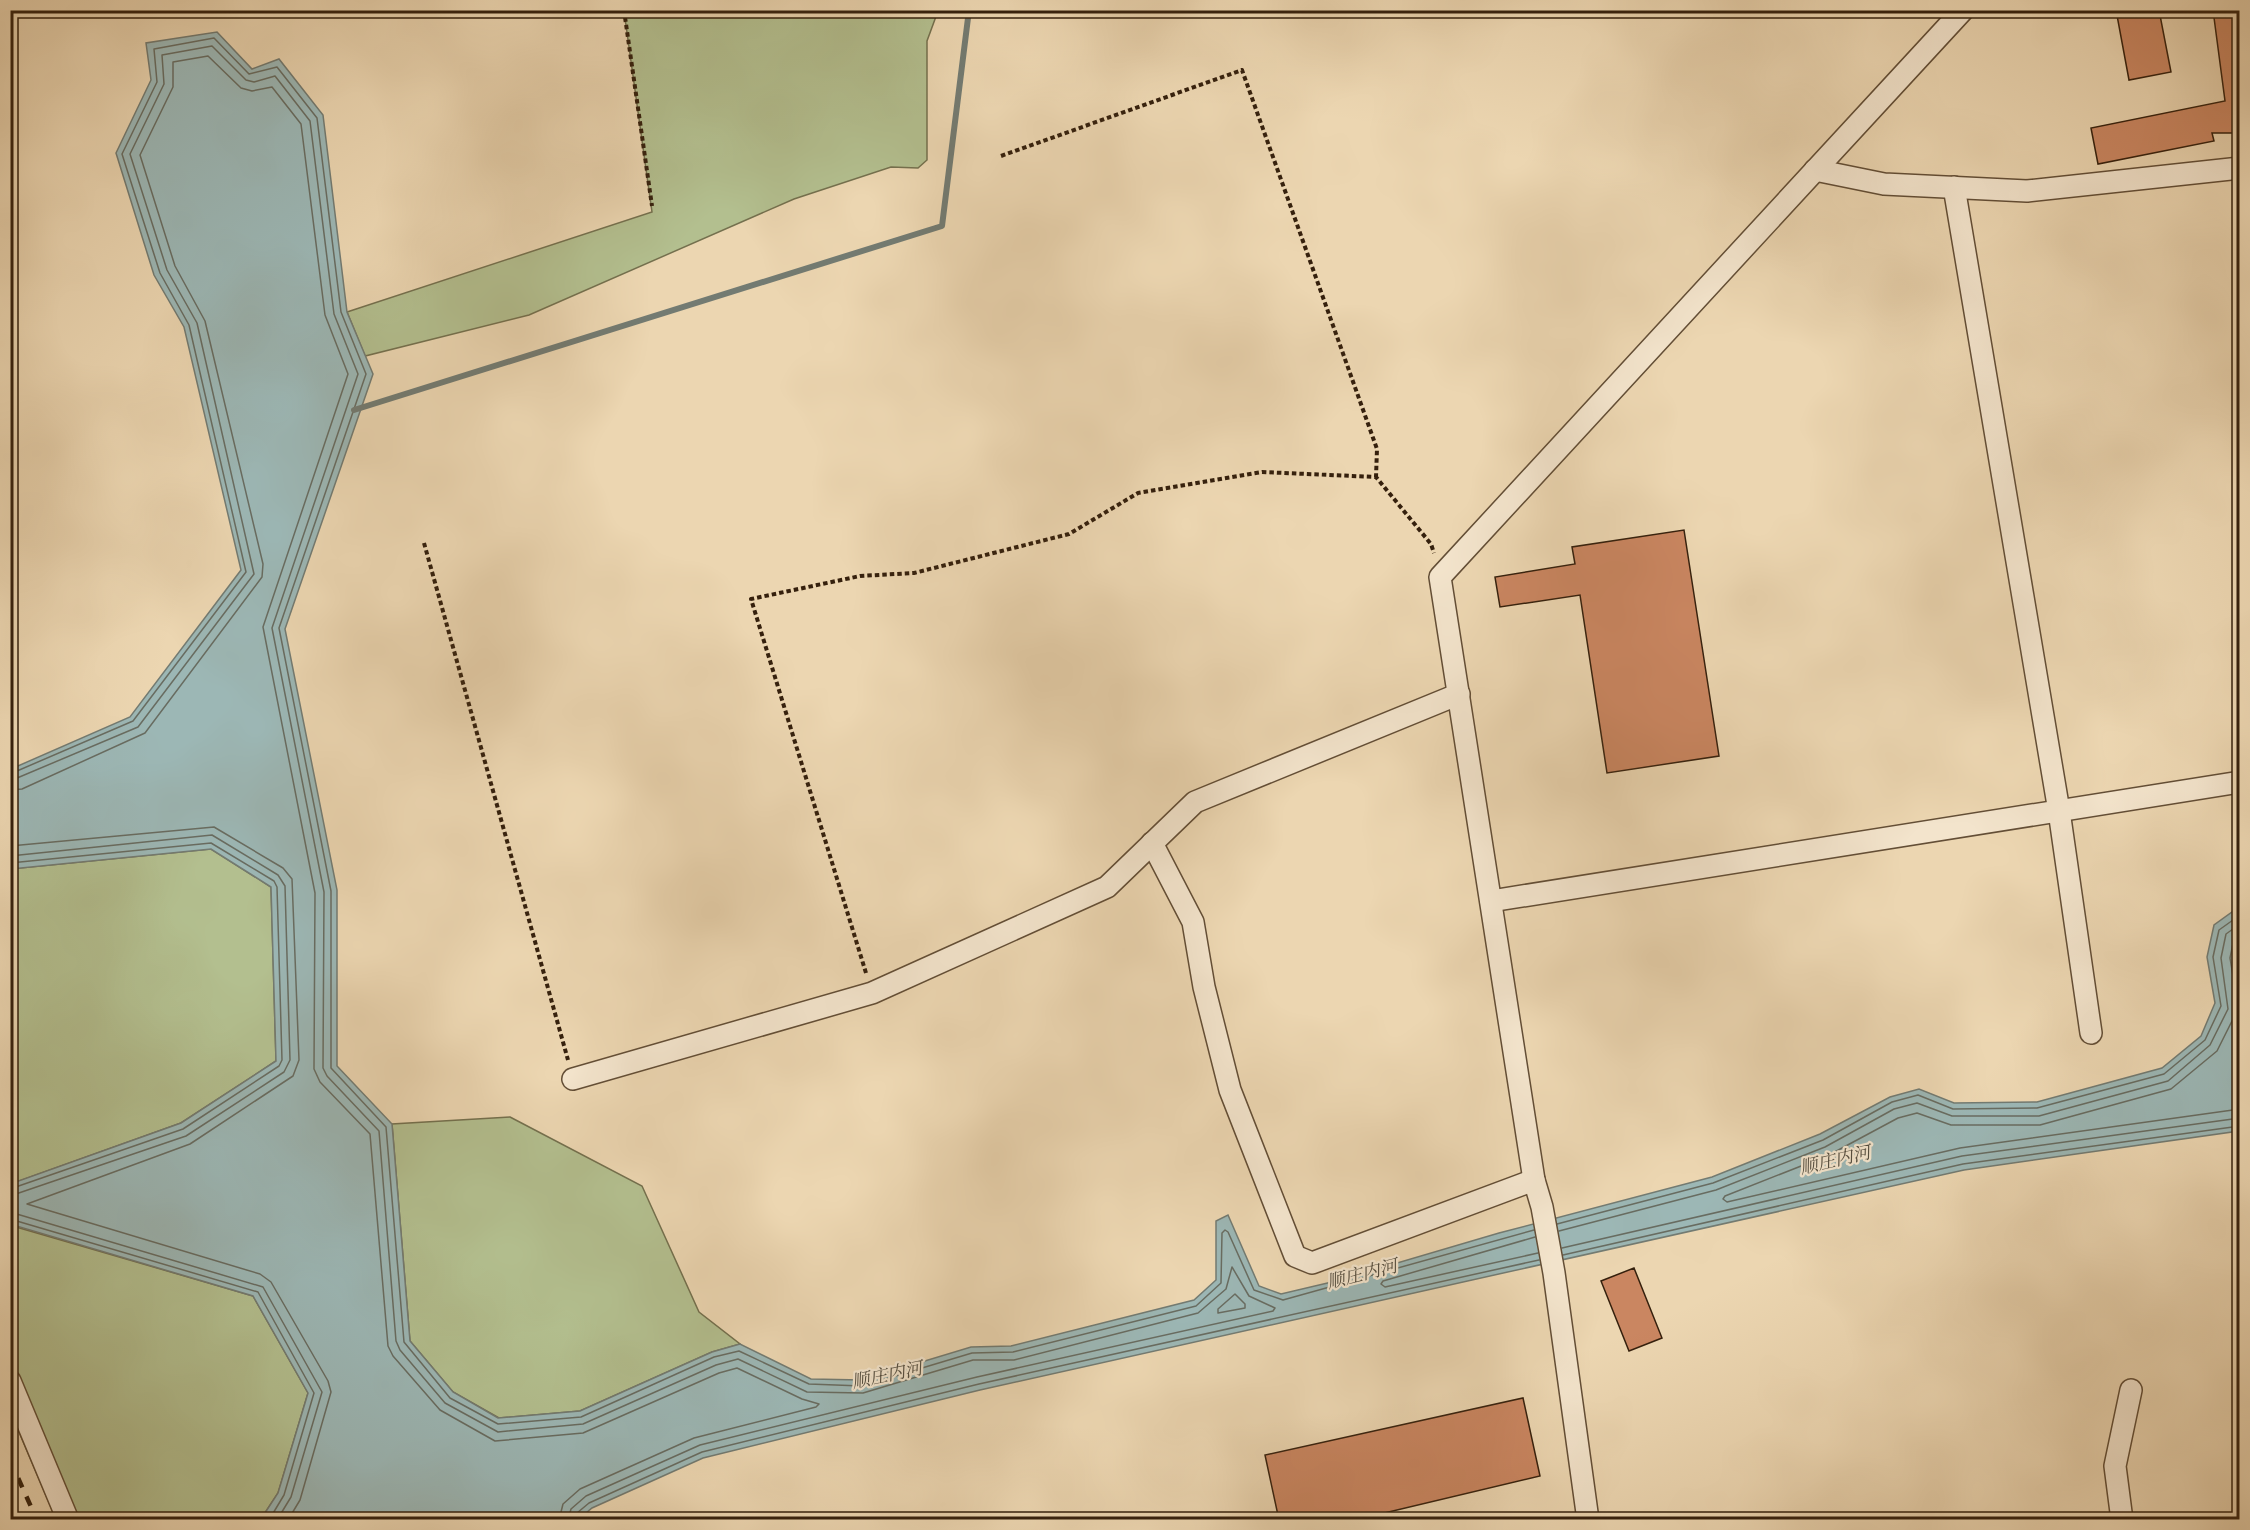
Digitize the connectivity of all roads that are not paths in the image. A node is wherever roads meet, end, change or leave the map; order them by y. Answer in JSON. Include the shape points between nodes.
{"nodes":[{"id":1,"x":1963,"y":10,"type":"edge"},
{"id":2,"x":2240,"y":168,"type":"edge"},
{"id":3,"x":1815,"y":170,"type":"junction"},
{"id":4,"x":1953,"y":187,"type":"junction"},
{"id":5,"x":1459,"y":694,"type":"junction"},
{"id":6,"x":2240,"y":782,"type":"edge"},
{"id":7,"x":2059,"y":811,"type":"junction"},
{"id":8,"x":1152,"y":843,"type":"junction"},
{"id":9,"x":1491,"y":901,"type":"junction"},
{"id":10,"x":2091,"y":1033,"type":"dead end"},
{"id":11,"x":573,"y":1079,"type":"road end"},
{"id":12,"x":1534,"y":1180,"type":"junction"},
{"id":13,"x":10,"y":1381,"type":"edge"},
{"id":14,"x":2131,"y":1390,"type":"dead end"},
{"id":15,"x":68,"y":1520,"type":"edge"},
{"id":16,"x":1588,"y":1520,"type":"edge"},
{"id":17,"x":2122,"y":1520,"type":"edge"}],
"edges":[{"from":1,"to":3,"type":"street"},
{"from":2,"to":4,"type":"street","via":[[2027,191]]},
{"from":3,"to":4,"type":"street","via":[[1884,184]]},
{"from":3,"to":5,"type":"street","via":[[1440,576]]},
{"from":4,"to":7,"type":"street"},
{"from":5,"to":8,"type":"street","via":[[1195,802]]},
{"from":5,"to":9,"type":"street"},
{"from":6,"to":7,"type":"street"},
{"from":7,"to":9,"type":"street"},
{"from":7,"to":10,"type":"street"},
{"from":8,"to":11,"type":"street","via":[[1107,887],[872,993]]},
{"from":8,"to":12,"type":"street","via":[[1193,922],[1204,987],[1230,1090],[1295,1256],[1311,1263]]},
{"from":9,"to":12,"type":"street"},
{"from":12,"to":16,"type":"street","via":[[1554,1273]]},
{"from":13,"to":15,"type":"street"},
{"from":14,"to":17,"type":"street","via":[[2115,1466]]}]}
